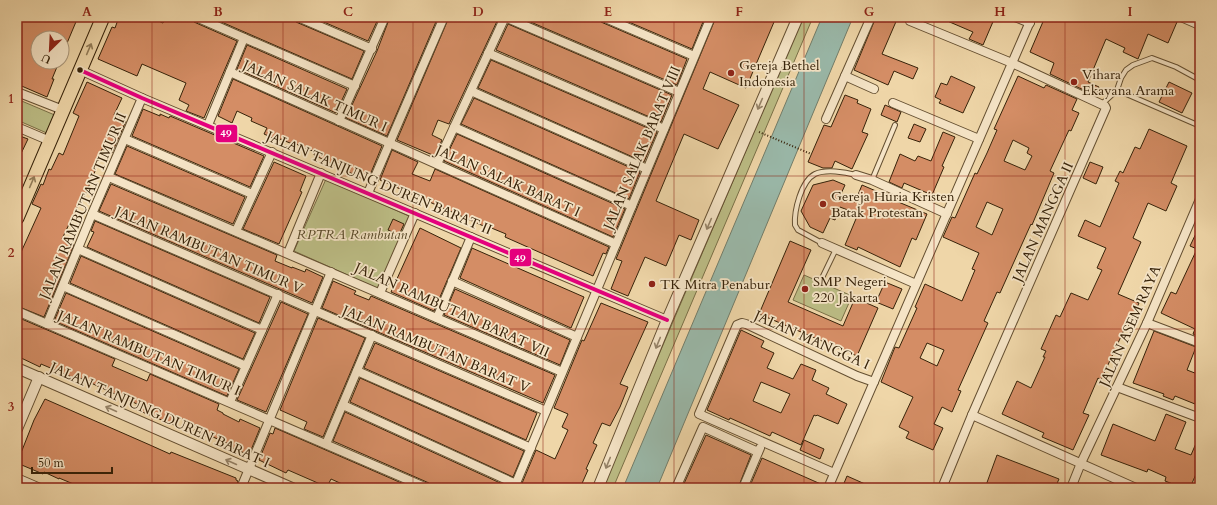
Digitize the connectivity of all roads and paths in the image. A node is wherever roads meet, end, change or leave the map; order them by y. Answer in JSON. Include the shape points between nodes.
{"nodes":[{"id":1,"x":103,"y":17,"type":"edge"},
{"id":2,"x":196,"y":17,"type":"edge"},
{"id":3,"x":298,"y":17,"type":"edge"},
{"id":4,"x":385,"y":17,"type":"edge"},
{"id":5,"x":444,"y":17,"type":"edge"},
{"id":6,"x":505,"y":17,"type":"edge"},
{"id":7,"x":603,"y":17,"type":"edge"},
{"id":8,"x":711,"y":17,"type":"edge"},
{"id":9,"x":798,"y":17,"type":"edge"},
{"id":10,"x":871,"y":17,"type":"edge"},
{"id":11,"x":1015,"y":17,"type":"edge"},
{"id":12,"x":1181,"y":17,"type":"edge"},
{"id":13,"x":1031,"y":20,"type":"edge"},
{"id":14,"x":910,"y":21,"type":"dead end"},
{"id":15,"x":1200,"y":24,"type":"edge"},
{"id":16,"x":244,"y":38,"type":"junction"},
{"id":17,"x":372,"y":49,"type":"junction"},
{"id":18,"x":488,"y":53,"type":"junction"},
{"id":19,"x":694,"y":56,"type":"junction"},
{"id":20,"x":1012,"y":63,"type":"junction"},
{"id":21,"x":80,"y":70,"type":"junction"},
{"id":22,"x":230,"y":72,"type":"junction"},
{"id":23,"x":845,"y":76,"type":"junction"},
{"id":24,"x":1200,"y":80,"type":"edge"},
{"id":25,"x":355,"y":86,"type":"junction"},
{"id":26,"x":874,"y":89,"type":"dead end"},
{"id":27,"x":1117,"y":90,"type":"junction"},
{"id":28,"x":471,"y":91,"type":"junction"},
{"id":29,"x":17,"y":92,"type":"edge"},
{"id":30,"x":679,"y":92,"type":"junction"},
{"id":31,"x":142,"y":98,"type":"junction"},
{"id":32,"x":893,"y":103,"type":"dead end"},
{"id":33,"x":1102,"y":104,"type":"junction"},
{"id":34,"x":63,"y":110,"type":"junction"},
{"id":35,"x":826,"y":119,"type":"dead end"},
{"id":36,"x":339,"y":121,"type":"junction"},
{"id":37,"x":208,"y":125,"type":"junction"},
{"id":38,"x":895,"y":125,"type":"dead end"},
{"id":39,"x":1200,"y":126,"type":"edge"},
{"id":40,"x":17,"y":127,"type":"edge"},
{"id":41,"x":454,"y":127,"type":"junction"},
{"id":42,"x":664,"y":129,"type":"junction"},
{"id":43,"x":760,"y":132,"type":"dead end"},
{"id":44,"x":125,"y":139,"type":"junction"},
{"id":45,"x":979,"y":139,"type":"junction"},
{"id":46,"x":50,"y":141,"type":"junction"},
{"id":47,"x":389,"y":143,"type":"junction"},
{"id":48,"x":272,"y":152,"type":"junction"},
{"id":49,"x":811,"y":154,"type":"dead end"},
{"id":50,"x":437,"y":164,"type":"junction"},
{"id":51,"x":647,"y":169,"type":"junction"},
{"id":52,"x":321,"y":173,"type":"junction"},
{"id":53,"x":856,"y":175,"type":"joint"},
{"id":54,"x":109,"y":177,"type":"junction"},
{"id":55,"x":872,"y":180,"type":"junction"},
{"id":56,"x":368,"y":193,"type":"junction"},
{"id":57,"x":252,"y":194,"type":"junction"},
{"id":58,"x":1200,"y":199,"type":"edge"},
{"id":59,"x":632,"y":206,"type":"junction"},
{"id":60,"x":415,"y":213,"type":"junction"},
{"id":61,"x":92,"y":214,"type":"junction"},
{"id":62,"x":947,"y":214,"type":"junction"},
{"id":63,"x":17,"y":218,"type":"edge"},
{"id":64,"x":236,"y":231,"type":"junction"},
{"id":65,"x":471,"y":237,"type":"junction"},
{"id":66,"x":822,"y":243,"type":"joint"},
{"id":67,"x":616,"y":244,"type":"junction"},
{"id":68,"x":78,"y":249,"type":"junction"},
{"id":69,"x":836,"y":249,"type":"junction"},
{"id":70,"x":288,"y":253,"type":"junction"},
{"id":71,"x":332,"y":272,"type":"junction"},
{"id":72,"x":822,"y":278,"type":"dead end"},
{"id":73,"x":452,"y":281,"type":"junction"},
{"id":74,"x":916,"y":284,"type":"junction"},
{"id":75,"x":63,"y":286,"type":"junction"},
{"id":76,"x":596,"y":290,"type":"junction"},
{"id":77,"x":380,"y":293,"type":"junction"},
{"id":78,"x":278,"y":294,"type":"junction"},
{"id":79,"x":17,"y":311,"type":"edge"},
{"id":80,"x":315,"y":311,"type":"junction"},
{"id":81,"x":437,"y":318,"type":"junction"},
{"id":82,"x":668,"y":320,"type":"junction"},
{"id":83,"x":1147,"y":322,"type":"junction"},
{"id":84,"x":48,"y":324,"type":"junction"},
{"id":85,"x":262,"y":330,"type":"junction"},
{"id":86,"x":372,"y":335,"type":"junction"},
{"id":87,"x":577,"y":337,"type":"junction"},
{"id":88,"x":1200,"y":343,"type":"edge"},
{"id":89,"x":246,"y":366,"type":"junction"},
{"id":90,"x":17,"y":368,"type":"edge"},
{"id":91,"x":357,"y":371,"type":"junction"},
{"id":92,"x":562,"y":372,"type":"junction"},
{"id":93,"x":39,"y":377,"type":"junction"},
{"id":94,"x":874,"y":382,"type":"junction"},
{"id":95,"x":1117,"y":387,"type":"junction"},
{"id":96,"x":230,"y":402,"type":"junction"},
{"id":97,"x":343,"y":405,"type":"junction"},
{"id":98,"x":546,"y":411,"type":"junction"},
{"id":99,"x":972,"y":415,"type":"junction"},
{"id":100,"x":1200,"y":418,"type":"edge"},
{"id":101,"x":270,"y":420,"type":"junction"},
{"id":102,"x":17,"y":429,"type":"edge"},
{"id":103,"x":762,"y":443,"type":"junction"},
{"id":104,"x":326,"y":444,"type":"junction"},
{"id":105,"x":531,"y":448,"type":"junction"},
{"id":106,"x":758,"y":452,"type":"junction"},
{"id":107,"x":1081,"y":463,"type":"junction"},
{"id":108,"x":249,"y":470,"type":"junction"},
{"id":109,"x":834,"y":473,"type":"junction"},
{"id":110,"x":17,"y":478,"type":"edge"},
{"id":111,"x":515,"y":486,"type":"edge"},
{"id":112,"x":40,"y":488,"type":"edge"},
{"id":113,"x":241,"y":488,"type":"edge"},
{"id":114,"x":292,"y":488,"type":"edge"},
{"id":115,"x":427,"y":488,"type":"edge"},
{"id":116,"x":598,"y":488,"type":"edge"},
{"id":117,"x":676,"y":488,"type":"edge"},
{"id":118,"x":743,"y":488,"type":"edge"},
{"id":119,"x":828,"y":488,"type":"edge"},
{"id":120,"x":942,"y":488,"type":"edge"},
{"id":121,"x":1071,"y":488,"type":"edge"},
{"id":122,"x":1136,"y":488,"type":"edge"}],
"edges":[{"from":21,"to":1,"type":"main road","one_way":true},
{"from":2,"to":16,"type":"street"},
{"from":3,"to":17,"type":"street"},
{"from":4,"to":17,"type":"street"},
{"from":5,"to":47,"type":"street"},
{"from":6,"to":18,"type":"street"},
{"from":6,"to":30,"type":"street"},
{"from":7,"to":19,"type":"street"},
{"from":8,"to":19,"type":"street","name":"JALAN SALAK BARAT VIII"},
{"from":9,"to":82,"type":"street","one_way":true},
{"from":10,"to":23,"type":"street"},
{"from":11,"to":13,"type":"street"},
{"from":12,"to":15,"type":"street"},
{"from":13,"to":20,"type":"street"},
{"from":14,"to":20,"type":"street"},
{"from":16,"to":22,"type":"street","name":"JALAN SALAK TIMUR I"},
{"from":16,"to":25,"type":"street"},
{"from":17,"to":25,"type":"street"},
{"from":18,"to":28,"type":"street"},
{"from":18,"to":42,"type":"street"},
{"from":19,"to":30,"type":"street","name":"JALAN SALAK BARAT VIII"},
{"from":20,"to":33,"type":"street"},
{"from":20,"to":45,"type":"street","name":"JALAN MANGGA I"},
{"from":21,"to":31,"type":"street","name":"JALAN TANJUNG DUREN BARAT II"},
{"from":21,"to":34,"type":"main road"},
{"from":22,"to":36,"type":"street","name":"JALAN SALAK TIMUR I"},
{"from":22,"to":37,"type":"street","name":"JALAN SALAK TIMUR I"},
{"from":23,"to":26,"type":"street"},
{"from":23,"to":35,"type":"street"},
{"from":24,"to":27,"type":"lane","via":[[1152,58],[1126,70]]},
{"from":25,"to":36,"type":"street"},
{"from":27,"to":33,"type":"lane"},
{"from":27,"to":39,"type":"lane"},
{"from":28,"to":41,"type":"street"},
{"from":28,"to":51,"type":"street"},
{"from":29,"to":34,"type":"street"},
{"from":30,"to":42,"type":"street","name":"JALAN SALAK BARAT VIII"},
{"from":31,"to":37,"type":"street","name":"JALAN TANJUNG DUREN BARAT II"},
{"from":31,"to":44,"type":"street","name":"JALAN RAMBUTAN TIMUR II"},
{"from":32,"to":45,"type":"street"},
{"from":33,"to":99,"type":"street","name":"JALAN MANGGA II","via":[[1105,111]]},
{"from":34,"to":46,"type":"main road"},
{"from":36,"to":47,"type":"street","name":"JALAN SALAK TIMUR I"},
{"from":37,"to":48,"type":"street","name":"JALAN TANJUNG DUREN BARAT II"},
{"from":38,"to":55,"type":"lane"},
{"from":40,"to":46,"type":"street"},
{"from":41,"to":50,"type":"street"},
{"from":41,"to":59,"type":"street"},
{"from":42,"to":51,"type":"street","name":"JALAN SALAK BARAT VIII"},
{"from":43,"to":49,"type":"path"},
{"from":44,"to":54,"type":"street","name":"JALAN RAMBUTAN TIMUR II"},
{"from":44,"to":57,"type":"street"},
{"from":45,"to":62,"type":"street","name":"JALAN MANGGA I"},
{"from":63,"to":46,"type":"main road","one_way":true},
{"from":47,"to":50,"type":"street","name":"JALAN SALAK BARAT I"},
{"from":47,"to":56,"type":"street"},
{"from":48,"to":52,"type":"street","name":"JALAN TANJUNG DUREN BARAT II"},
{"from":48,"to":57,"type":"street"},
{"from":50,"to":67,"type":"street","name":"JALAN SALAK BARAT I"},
{"from":51,"to":59,"type":"street","name":"JALAN SALAK BARAT VIII"},
{"from":52,"to":56,"type":"street","name":"JALAN TANJUNG DUREN BARAT II"},
{"from":52,"to":70,"type":"street"},
{"from":53,"to":55,"type":"street"},
{"from":53,"to":66,"type":"lane","via":[[841,171],[816,173],[802,191],[796,206],[795,225],[798,230]]},
{"from":54,"to":61,"type":"street","name":"JALAN RAMBUTAN TIMUR II"},
{"from":54,"to":64,"type":"street","name":"JALAN RAMBUTAN BARAT VII"},
{"from":55,"to":62,"type":"street"},
{"from":56,"to":60,"type":"street","name":"JALAN TANJUNG DUREN BARAT II"},
{"from":57,"to":64,"type":"street"},
{"from":58,"to":83,"type":"street","name":"JALAN ASEM RAYA"},
{"from":59,"to":67,"type":"street","name":"JALAN SALAK BARAT VIII"},
{"from":60,"to":65,"type":"street","name":"JALAN TANJUNG DUREN BARAT II"},
{"from":60,"to":77,"type":"street"},
{"from":61,"to":68,"type":"street","name":"JALAN RAMBUTAN TIMUR II"},
{"from":61,"to":78,"type":"street","name":"JALAN RAMBUTAN TIMUR V"},
{"from":62,"to":74,"type":"street","name":"JALAN MANGGA I"},
{"from":64,"to":70,"type":"street","name":"JALAN RAMBUTAN BARAT VII"},
{"from":65,"to":73,"type":"street"},
{"from":65,"to":76,"type":"street","name":"JALAN TANJUNG DUREN BARAT II"},
{"from":66,"to":69,"type":"street"},
{"from":67,"to":76,"type":"street","name":"JALAN SALAK BARAT VIII"},
{"from":68,"to":75,"type":"street","name":"JALAN RAMBUTAN TIMUR II"},
{"from":68,"to":85,"type":"street"},
{"from":69,"to":72,"type":"lane"},
{"from":69,"to":74,"type":"street"},
{"from":70,"to":71,"type":"street","name":"JALAN RAMBUTAN BARAT VII"},
{"from":71,"to":77,"type":"street","name":"JALAN RAMBUTAN BARAT VII"},
{"from":71,"to":80,"type":"street"},
{"from":73,"to":81,"type":"street"},
{"from":73,"to":87,"type":"street"},
{"from":74,"to":94,"type":"street","name":"JALAN MANGGA I"},
{"from":75,"to":84,"type":"street","name":"JALAN RAMBUTAN TIMUR II"},
{"from":75,"to":89,"type":"street"},
{"from":76,"to":82,"type":"street","name":"JALAN TANJUNG DUREN BARAT II"},
{"from":76,"to":87,"type":"street","name":"JALAN SALAK BARAT VIII"},
{"from":77,"to":81,"type":"street","name":"JALAN RAMBUTAN BARAT VII"},
{"from":78,"to":80,"type":"street","name":"JALAN RAMBUTAN TIMUR V"},
{"from":78,"to":85,"type":"street"},
{"from":79,"to":84,"type":"street","name":"JALAN RAMBUTAN TIMUR I"},
{"from":80,"to":86,"type":"street","name":"JALAN RAMBUTAN BARAT V"},
{"from":80,"to":101,"type":"street"},
{"from":81,"to":92,"type":"street","name":"JALAN RAMBUTAN BARAT VII"},
{"from":82,"to":116,"type":"street","one_way":true},
{"from":83,"to":88,"type":"street"},
{"from":83,"to":95,"type":"street","name":"JALAN ASEM RAYA"},
{"from":84,"to":96,"type":"street","name":"JALAN RAMBUTAN TIMUR I"},
{"from":85,"to":89,"type":"street"},
{"from":86,"to":91,"type":"street"},
{"from":86,"to":98,"type":"street","name":"JALAN RAMBUTAN BARAT V"},
{"from":87,"to":92,"type":"street","name":"JALAN SALAK BARAT VIII"},
{"from":89,"to":96,"type":"street"},
{"from":90,"to":93,"type":"street","name":"JALAN TANJUNG DUREN BARAT I"},
{"from":91,"to":97,"type":"street"},
{"from":91,"to":105,"type":"street"},
{"from":92,"to":98,"type":"street","name":"JALAN SALAK BARAT VIII"},
{"from":93,"to":102,"type":"street"},
{"from":108,"to":93,"type":"street","name":"JALAN TANJUNG DUREN BARAT I","one_way":true},
{"from":94,"to":103,"type":"street","name":"JALAN MANGGA I","via":[[746,324],[737,325],[699,414]]},
{"from":94,"to":109,"type":"street","name":"JALAN MANGGA I"},
{"from":95,"to":100,"type":"street"},
{"from":95,"to":107,"type":"street","name":"JALAN ASEM RAYA"},
{"from":96,"to":101,"type":"street","name":"JALAN RAMBUTAN TIMUR I"},
{"from":97,"to":104,"type":"street"},
{"from":97,"to":111,"type":"street"},
{"from":98,"to":105,"type":"street","name":"JALAN SALAK BARAT VIII"},
{"from":99,"to":107,"type":"street"},
{"from":99,"to":120,"type":"street","name":"JALAN MANGGA II"},
{"from":101,"to":104,"type":"street","name":"JALAN RAMBUTAN TIMUR I"},
{"from":101,"to":108,"type":"street"},
{"from":103,"to":106,"type":"street"},
{"from":103,"to":109,"type":"street","name":"JALAN MANGGA I"},
{"from":104,"to":115,"type":"street","name":"JALAN RAMBUTAN TIMUR I"},
{"from":105,"to":111,"type":"street","name":"JALAN SALAK BARAT VIII"},
{"from":106,"to":117,"type":"street","via":[[703,427]]},
{"from":106,"to":118,"type":"street"},
{"from":107,"to":121,"type":"street","name":"JALAN ASEM RAYA"},
{"from":107,"to":122,"type":"street"},
{"from":108,"to":113,"type":"street"},
{"from":108,"to":114,"type":"street","name":"JALAN TANJUNG DUREN BARAT I"},
{"from":109,"to":119,"type":"street","name":"JALAN MANGGA I"},
{"from":110,"to":112,"type":"street"}]}
